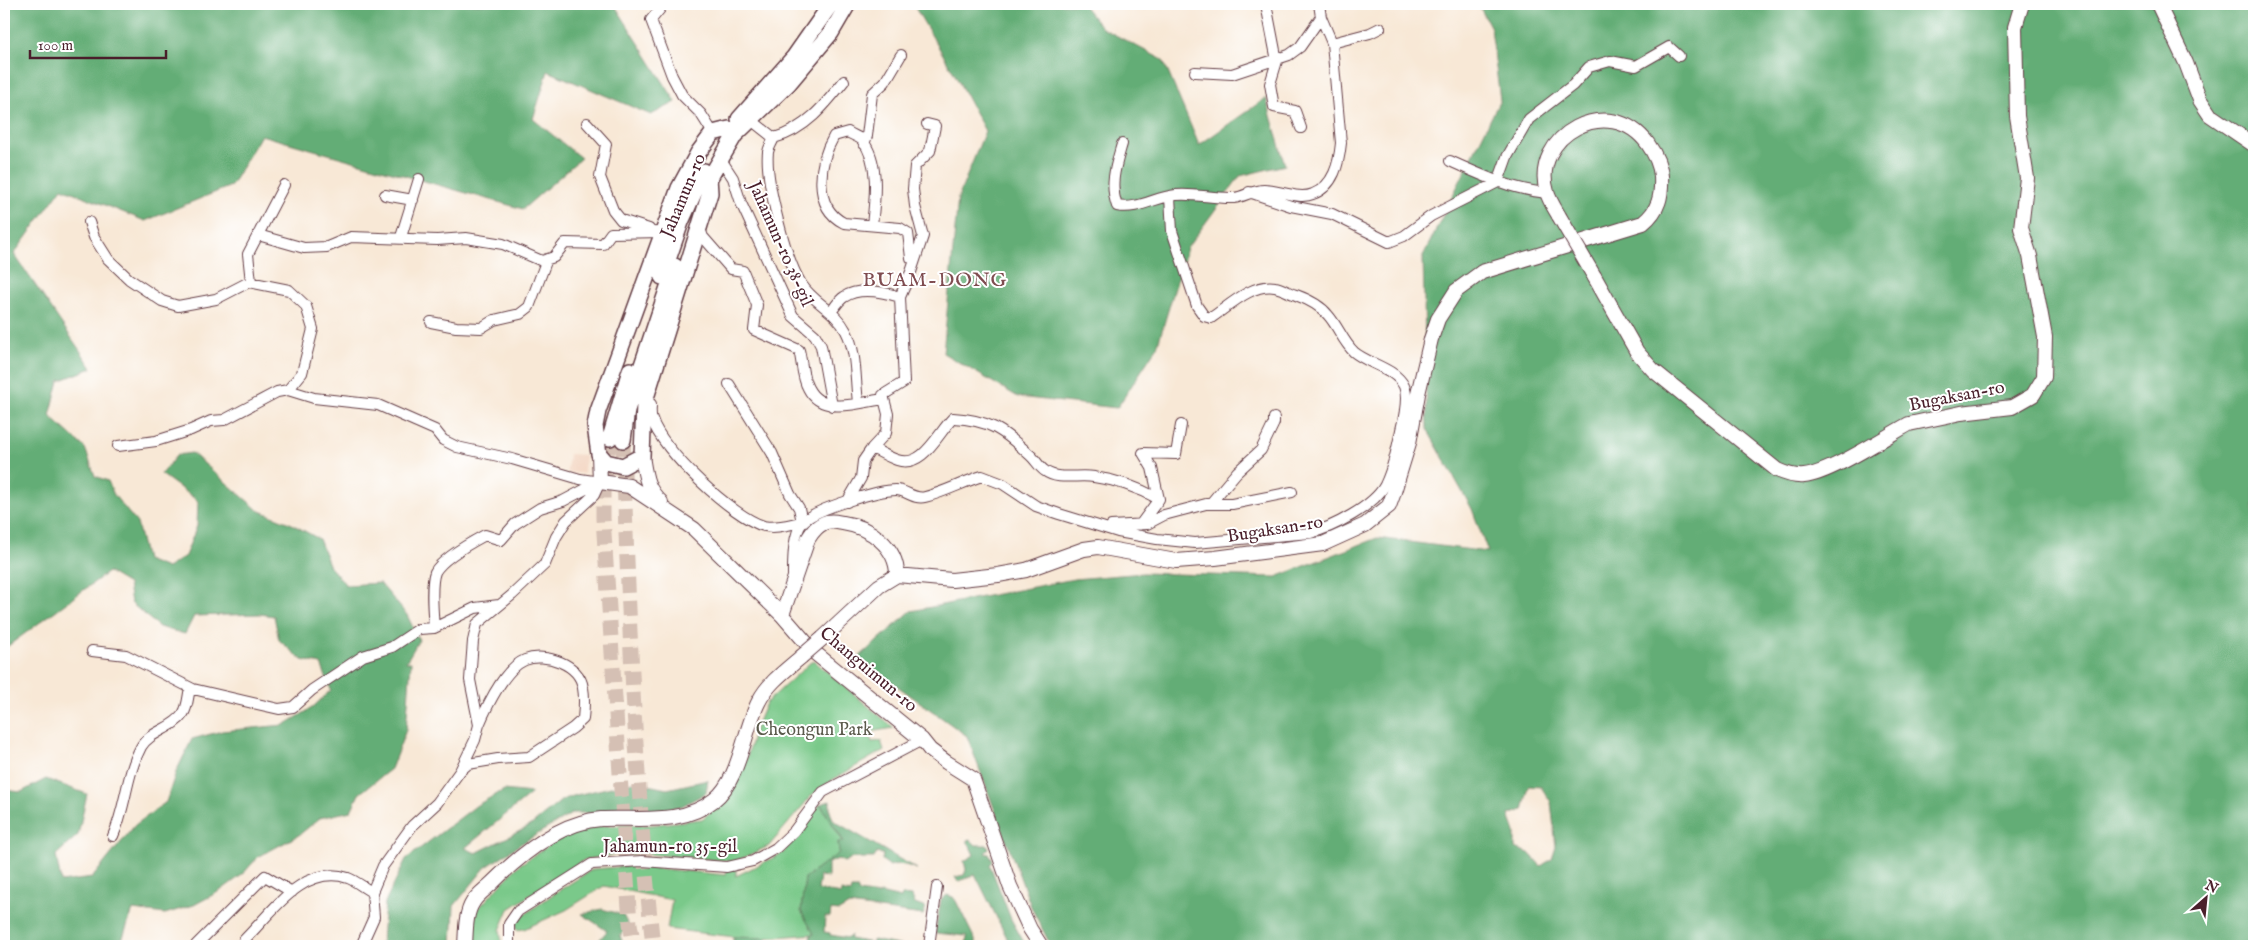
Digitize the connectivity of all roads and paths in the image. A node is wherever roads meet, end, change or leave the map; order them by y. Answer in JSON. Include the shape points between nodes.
{"nodes":[{"id":1,"x":661,"y":4,"type":"edge"},
{"id":2,"x":831,"y":4,"type":"edge"},
{"id":3,"x":848,"y":4,"type":"edge"},
{"id":4,"x":1266,"y":4,"type":"edge"},
{"id":5,"x":1319,"y":4,"type":"edge"},
{"id":6,"x":2022,"y":4,"type":"edge"},
{"id":7,"x":2158,"y":4,"type":"edge"},
{"id":8,"x":1321,"y":17,"type":"junction"},
{"id":9,"x":1380,"y":28,"type":"dead end"},
{"id":10,"x":1332,"y":43,"type":"junction"},
{"id":11,"x":901,"y":55,"type":"dead end"},
{"id":12,"x":1679,"y":56,"type":"dead end"},
{"id":13,"x":1277,"y":61,"type":"junction"},
{"id":14,"x":1195,"y":72,"type":"dead end"},
{"id":15,"x":844,"y":81,"type":"dead end"},
{"id":16,"x":750,"y":119,"type":"junction"},
{"id":17,"x":587,"y":123,"type":"dead end"},
{"id":18,"x":927,"y":124,"type":"dead end"},
{"id":19,"x":1301,"y":128,"type":"dead end"},
{"id":20,"x":730,"y":129,"type":"junction"},
{"id":21,"x":713,"y":133,"type":"junction"},
{"id":22,"x":774,"y":138,"type":"junction"},
{"id":23,"x":864,"y":144,"type":"junction"},
{"id":24,"x":1122,"y":144,"type":"dead end"},
{"id":25,"x":2254,"y":146,"type":"edge"},
{"id":26,"x":720,"y":158,"type":"junction"},
{"id":27,"x":1450,"y":161,"type":"dead end"},
{"id":28,"x":709,"y":177,"type":"junction"},
{"id":29,"x":419,"y":179,"type":"dead end"},
{"id":30,"x":1498,"y":182,"type":"junction"},
{"id":31,"x":284,"y":185,"type":"dead end"},
{"id":32,"x":1249,"y":192,"type":"junction"},
{"id":33,"x":1547,"y":193,"type":"junction"},
{"id":34,"x":385,"y":194,"type":"dead end"},
{"id":35,"x":1170,"y":197,"type":"junction"},
{"id":36,"x":413,"y":200,"type":"junction"},
{"id":37,"x":89,"y":222,"type":"dead end"},
{"id":38,"x":872,"y":225,"type":"junction"},
{"id":39,"x":697,"y":231,"type":"junction"},
{"id":40,"x":660,"y":232,"type":"junction"},
{"id":41,"x":258,"y":235,"type":"junction"},
{"id":42,"x":401,"y":237,"type":"junction"},
{"id":43,"x":547,"y":259,"type":"junction"},
{"id":44,"x":911,"y":272,"type":"junction"},
{"id":45,"x":251,"y":282,"type":"junction"},
{"id":46,"x":900,"y":297,"type":"junction"},
{"id":47,"x":830,"y":312,"type":"junction"},
{"id":48,"x":432,"y":322,"type":"dead end"},
{"id":49,"x":729,"y":384,"type":"dead end"},
{"id":50,"x":288,"y":390,"type":"junction"},
{"id":51,"x":882,"y":399,"type":"junction"},
{"id":52,"x":858,"y":402,"type":"junction"},
{"id":53,"x":832,"y":406,"type":"junction"},
{"id":54,"x":1274,"y":418,"type":"dead end"},
{"id":55,"x":1181,"y":424,"type":"dead end"},
{"id":56,"x":118,"y":446,"type":"dead end"},
{"id":57,"x":872,"y":448,"type":"junction"},
{"id":58,"x":599,"y":454,"type":"junction"},
{"id":59,"x":642,"y":456,"type":"junction"},
{"id":60,"x":600,"y":482,"type":"junction"},
{"id":61,"x":1292,"y":492,"type":"dead end"},
{"id":62,"x":1159,"y":499,"type":"junction"},
{"id":63,"x":847,"y":502,"type":"junction"},
{"id":64,"x":1210,"y":504,"type":"junction"},
{"id":65,"x":666,"y":511,"type":"junction"},
{"id":66,"x":802,"y":522,"type":"junction"},
{"id":67,"x":1140,"y":524,"type":"junction"},
{"id":68,"x":1102,"y":526,"type":"junction"},
{"id":69,"x":897,"y":575,"type":"junction"},
{"id":70,"x":793,"y":580,"type":"junction"},
{"id":71,"x":500,"y":604,"type":"junction"},
{"id":72,"x":782,"y":615,"type":"junction"},
{"id":73,"x":434,"y":628,"type":"junction"},
{"id":74,"x":92,"y":651,"type":"dead end"},
{"id":75,"x":190,"y":688,"type":"junction"},
{"id":76,"x":479,"y":725,"type":"junction"},
{"id":77,"x":922,"y":740,"type":"junction"},
{"id":78,"x":460,"y":771,"type":"junction"},
{"id":79,"x":113,"y":836,"type":"dead end"},
{"id":80,"x":937,"y":887,"type":"dead end"},
{"id":81,"x":292,"y":892,"type":"junction"},
{"id":82,"x":372,"y":892,"type":"junction"},
{"id":83,"x":196,"y":945,"type":"edge"},
{"id":84,"x":242,"y":946,"type":"edge"},
{"id":85,"x":360,"y":946,"type":"edge"},
{"id":86,"x":465,"y":946,"type":"edge"},
{"id":87,"x":509,"y":946,"type":"edge"},
{"id":88,"x":929,"y":946,"type":"edge"},
{"id":89,"x":1041,"y":946,"type":"edge"}],
"edges":[{"from":1,"to":21,"type":"street","via":[[651,20],[660,46],[682,95]]},
{"from":2,"to":20,"type":"main road","name":"Jahamun-ro","via":[[794,57]]},
{"from":3,"to":16,"type":"main road","name":"Jahamun-ro","via":[[831,33],[795,76]]},
{"from":4,"to":13,"type":"street"},
{"from":5,"to":8,"type":"street"},
{"from":6,"to":33,"type":"street","name":"Bugaksan-ro","bridge":true,"via":[[2015,27],[2016,116],[2027,178],[2021,228],[2030,256],[2046,352],[2041,384],[2022,403],[2000,410],[1961,413],[1909,424],[1823,471],[1805,476],[1777,470],[1653,370],[1637,352]]},
{"from":7,"to":25,"type":"street","via":[[2200,100],[2217,120]]},
{"from":8,"to":10,"type":"street"},
{"from":8,"to":13,"type":"street","via":[[1300,47]]},
{"from":9,"to":10,"type":"street"},
{"from":10,"to":32,"type":"street","via":[[1341,143],[1333,177],[1311,195],[1264,190]]},
{"from":11,"to":23,"type":"street","via":[[885,82],[872,94]]},
{"from":12,"to":30,"type":"street","via":[[1669,47],[1636,66],[1610,61],[1589,67],[1573,85],[1529,118],[1506,157]]},
{"from":13,"to":14,"type":"street","via":[[1232,74]]},
{"from":13,"to":19,"type":"street","via":[[1270,84],[1274,107],[1295,111]]},
{"from":15,"to":22,"type":"street","via":[[810,119],[786,135]]},
{"from":16,"to":22,"type":"street"},
{"from":16,"to":26,"type":"main road","name":"Jahamun-ro"},
{"from":17,"to":40,"type":"street","via":[[606,144],[600,177],[613,210],[621,220]]},
{"from":18,"to":44,"type":"street","via":[[936,126],[930,151],[915,166],[915,206],[923,236]]},
{"from":20,"to":21,"type":"main road"},
{"from":20,"to":28,"type":"main road","name":"Jahamun-ro","via":[[708,164],[681,222],[622,391],[616,439],[679,254]]},
{"from":21,"to":40,"type":"main road","via":[[679,188]]},
{"from":22,"to":47,"type":"street","via":[[768,149],[768,172],[793,268],[802,285]]},
{"from":23,"to":38,"type":"street","via":[[874,172]]},
{"from":23,"to":38,"type":"street","via":[[848,132],[834,136],[826,150],[822,197],[837,219],[844,223]]},
{"from":24,"to":35,"type":"street","via":[[1112,193],[1117,206],[1129,208]]},
{"from":26,"to":28,"type":"main road","name":"Jahamun-ro"},
{"from":26,"to":53,"type":"street","name":"Jahamun-ro 38-gil","via":[[733,178],[740,203],[793,316],[815,335],[821,346]]},
{"from":27,"to":30,"type":"street"},
{"from":28,"to":39,"type":"main road","via":[[710,193]]},
{"from":29,"to":36,"type":"street"},
{"from":30,"to":32,"type":"street","via":[[1431,216],[1404,236],[1389,242],[1332,214],[1291,206]]},
{"from":30,"to":33,"type":"street"},
{"from":31,"to":41,"type":"street"},
{"from":32,"to":35,"type":"street","via":[[1237,198]]},
{"from":33,"to":69,"type":"street","name":"Bugaksan-ro","via":[[1546,170],[1554,149],[1565,135],[1589,121],[1606,120],[1630,127],[1650,147],[1660,170],[1659,205],[1643,223],[1482,272],[1456,291],[1438,319],[1431,340],[1410,443],[1393,495],[1388,506],[1365,525],[1323,544],[1215,558],[1176,561],[1098,547],[1026,570],[998,575],[952,580]]},
{"from":34,"to":36,"type":"street"},
{"from":35,"to":68,"type":"street","via":[[1172,231],[1197,306],[1204,316],[1211,318],[1256,289],[1274,287],[1307,299],[1328,314],[1353,352],[1394,375],[1403,384],[1406,394],[1403,422],[1384,486],[1371,500],[1323,530],[1195,543],[1157,540]]},
{"from":36,"to":42,"type":"street"},
{"from":37,"to":45,"type":"street","via":[[108,259],[128,279],[162,301],[178,306],[216,299]]},
{"from":38,"to":44,"type":"street","via":[[900,228],[908,233],[912,247]]},
{"from":39,"to":53,"type":"street","via":[[731,268],[743,271],[746,276],[757,305],[754,330],[799,350],[808,388],[819,402]]},
{"from":39,"to":59,"type":"main road","via":[[644,404]]},
{"from":39,"to":66,"type":"street","via":[[693,261],[651,400],[651,419],[659,434],[694,477],[714,495],[763,526],[775,528]]},
{"from":40,"to":43,"type":"street","via":[[611,233],[603,244],[565,243],[554,257]]},
{"from":40,"to":58,"type":"main road","via":[[598,411],[595,426]]},
{"from":41,"to":42,"type":"street","via":[[304,248],[327,247],[351,237]]},
{"from":41,"to":45,"type":"street","via":[[248,254]]},
{"from":42,"to":43,"type":"street","via":[[466,238],[503,244],[542,261]]},
{"from":43,"to":48,"type":"street","via":[[530,307],[520,314],[494,320],[481,328]]},
{"from":44,"to":46,"type":"street"},
{"from":45,"to":50,"type":"street","via":[[289,290],[306,306],[313,329],[310,348],[302,373]]},
{"from":46,"to":47,"type":"street","via":[[886,292],[864,291],[845,296]]},
{"from":46,"to":51,"type":"street","via":[[904,382],[883,395]]},
{"from":47,"to":52,"type":"street","via":[[851,344]]},
{"from":49,"to":66,"type":"street","via":[[772,453],[799,508]]},
{"from":50,"to":56,"type":"street","via":[[277,392],[224,420],[211,421],[156,440]]},
{"from":50,"to":60,"type":"street","via":[[314,398],[378,405],[436,430],[443,440],[457,447]]},
{"from":51,"to":52,"type":"street"},
{"from":51,"to":57,"type":"street","via":[[888,414],[886,433]]},
{"from":52,"to":53,"type":"street"},
{"from":54,"to":64,"type":"street","via":[[1261,450]]},
{"from":55,"to":62,"type":"street","via":[[1176,454],[1143,453],[1152,468]]},
{"from":57,"to":62,"type":"street","via":[[906,462],[925,453],[953,418],[972,419],[993,425],[1031,455],[1046,472],[1060,476],[1096,477],[1139,488]]},
{"from":57,"to":63,"type":"street","via":[[863,461],[861,478]]},
{"from":58,"to":59,"type":"main road","via":[[606,462],[623,466]]},
{"from":58,"to":60,"type":"street"},
{"from":59,"to":65,"type":"street","via":[[646,482]]},
{"from":60,"to":65,"type":"street","name":"Changuimun-ro","via":[[629,486]]},
{"from":60,"to":71,"type":"street","via":[[594,495],[566,521],[544,564]]},
{"from":60,"to":73,"type":"street","via":[[563,501],[540,508],[515,524],[502,540],[485,535],[457,551],[435,572]]},
{"from":61,"to":64,"type":"street","via":[[1232,504]]},
{"from":62,"to":67,"type":"street"},
{"from":63,"to":66,"type":"street","via":[[821,510]]},
{"from":63,"to":68,"type":"street","via":[[899,490],[924,498],[982,476],[1003,484],[1036,506]]},
{"from":64,"to":67,"type":"street"},
{"from":65,"to":72,"type":"street","name":"Changuimun-ro","via":[[694,529],[720,552]]},
{"from":66,"to":70,"type":"street","via":[[792,551]]},
{"from":67,"to":68,"type":"street"},
{"from":69,"to":70,"type":"street","via":[[894,558],[877,536],[856,525],[831,521],[814,530],[808,539]]},
{"from":69,"to":86,"type":"street","bridge":true,"via":[[879,586],[773,682],[751,717],[738,761],[716,799],[705,807],[666,819],[600,819],[574,824],[562,831],[514,860],[473,902]]},
{"from":70,"to":72,"type":"street"},
{"from":71,"to":73,"type":"street","via":[[475,608]]},
{"from":71,"to":76,"type":"street","via":[[477,624],[472,641],[470,680]]},
{"from":72,"to":77,"type":"street","name":"Changuimun-ro","via":[[816,654]]},
{"from":73,"to":75,"type":"street","via":[[419,630],[392,647],[362,656],[293,707],[279,709]]},
{"from":74,"to":75,"type":"street","via":[[126,656]]},
{"from":75,"to":79,"type":"street","via":[[184,713],[145,741],[140,750],[126,788],[122,816]]},
{"from":76,"to":78,"type":"street"},
{"from":76,"to":78,"type":"street","via":[[494,694],[511,670],[524,660],[545,658],[564,664],[577,674],[583,687],[583,719],[573,728],[529,757],[468,764]]},
{"from":77,"to":87,"type":"street","name":"Jahamun-ro 35-gil","via":[[823,792],[794,831],[776,848],[753,861],[727,867],[642,861],[592,864],[518,911],[508,924]]},
{"from":77,"to":89,"type":"street","name":"Changuimun-ro","via":[[938,756],[973,779],[1010,886]]},
{"from":78,"to":82,"type":"street","via":[[382,866]]},
{"from":80,"to":88,"type":"street"},
{"from":81,"to":82,"type":"street","via":[[311,879],[322,876],[348,878]]},
{"from":81,"to":83,"type":"street","via":[[265,876]]},
{"from":81,"to":84,"type":"street","via":[[280,900]]},
{"from":82,"to":85,"type":"street","via":[[374,917]]}]}
